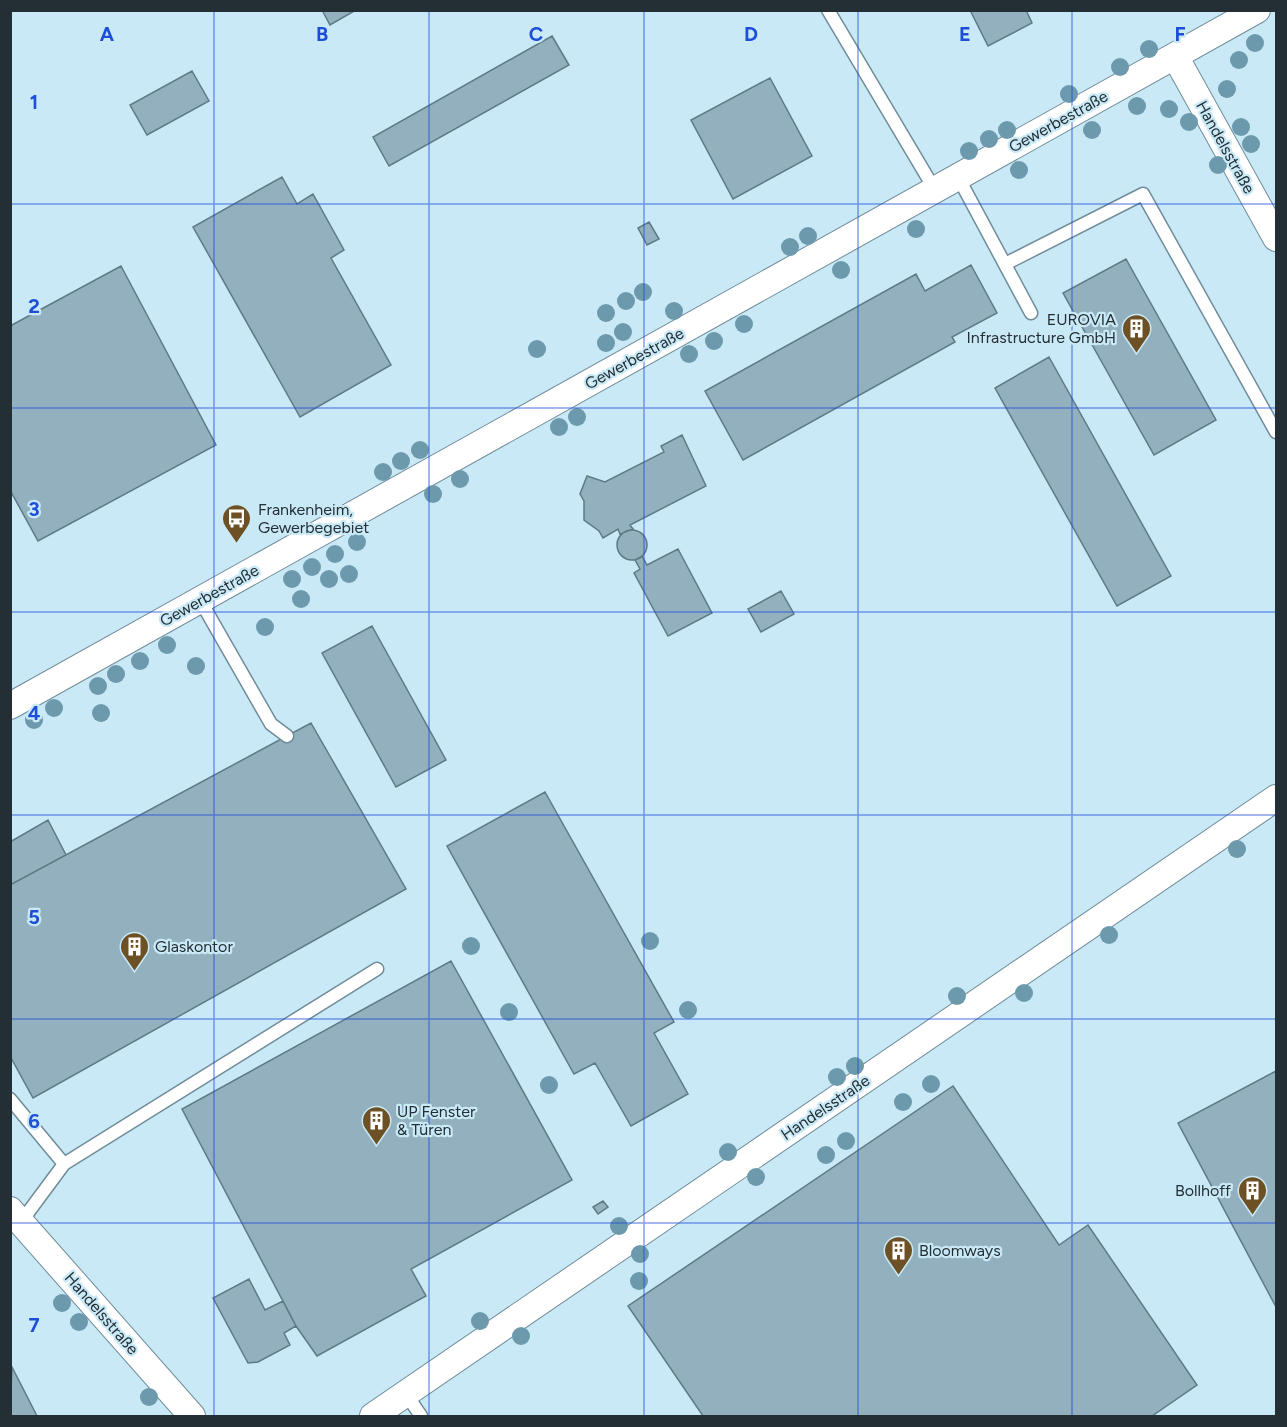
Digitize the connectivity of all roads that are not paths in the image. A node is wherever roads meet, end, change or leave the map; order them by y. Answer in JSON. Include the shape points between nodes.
{"nodes":[{"id":1,"x":828,"y":10,"type":"edge"},
{"id":2,"x":1257,"y":10,"type":"edge"},
{"id":3,"x":1174,"y":56,"type":"junction"},
{"id":4,"x":958,"y":177,"type":"junction"},
{"id":5,"x":935,"y":190,"type":"junction"},
{"id":6,"x":1276,"y":238,"type":"edge"},
{"id":7,"x":1005,"y":264,"type":"junction"},
{"id":8,"x":1031,"y":313,"type":"dead end"},
{"id":9,"x":1276,"y":432,"type":"edge"},
{"id":10,"x":200,"y":600,"type":"junction"},
{"id":11,"x":10,"y":706,"type":"edge"},
{"id":12,"x":287,"y":736,"type":"dead end"},
{"id":13,"x":1276,"y":798,"type":"edge"},
{"id":14,"x":377,"y":969,"type":"dead end"},
{"id":15,"x":10,"y":1099,"type":"edge"},
{"id":16,"x":64,"y":1164,"type":"junction"},
{"id":17,"x":16,"y":1216,"type":"edge"},
{"id":18,"x":406,"y":1394,"type":"junction"},
{"id":19,"x":192,"y":1416,"type":"edge"},
{"id":20,"x":373,"y":1416,"type":"edge"},
{"id":21,"x":421,"y":1416,"type":"edge"}],
"edges":[{"from":1,"to":5,"type":"lane"},
{"from":2,"to":3,"type":"street","name":"Gewerbestraße"},
{"from":3,"to":4,"type":"street","name":"Gewerbestraße"},
{"from":3,"to":6,"type":"street","name":"Handelsstraße"},
{"from":4,"to":5,"type":"street","name":"Gewerbestraße"},
{"from":4,"to":7,"type":"lane"},
{"from":5,"to":10,"type":"street","name":"Gewerbestraße"},
{"from":7,"to":8,"type":"lane"},
{"from":7,"to":9,"type":"lane","via":[[1143,194]]},
{"from":10,"to":11,"type":"street","name":"Gewerbestraße"},
{"from":10,"to":12,"type":"lane","via":[[271,724]]},
{"from":13,"to":18,"type":"street","name":"Handelsstraße"},
{"from":14,"to":16,"type":"lane"},
{"from":15,"to":16,"type":"lane"},
{"from":16,"to":17,"type":"lane"},
{"from":17,"to":19,"type":"street","name":"Handelsstraße"},
{"from":18,"to":20,"type":"street","name":"Handelsstraße"},
{"from":18,"to":21,"type":"lane"}]}
